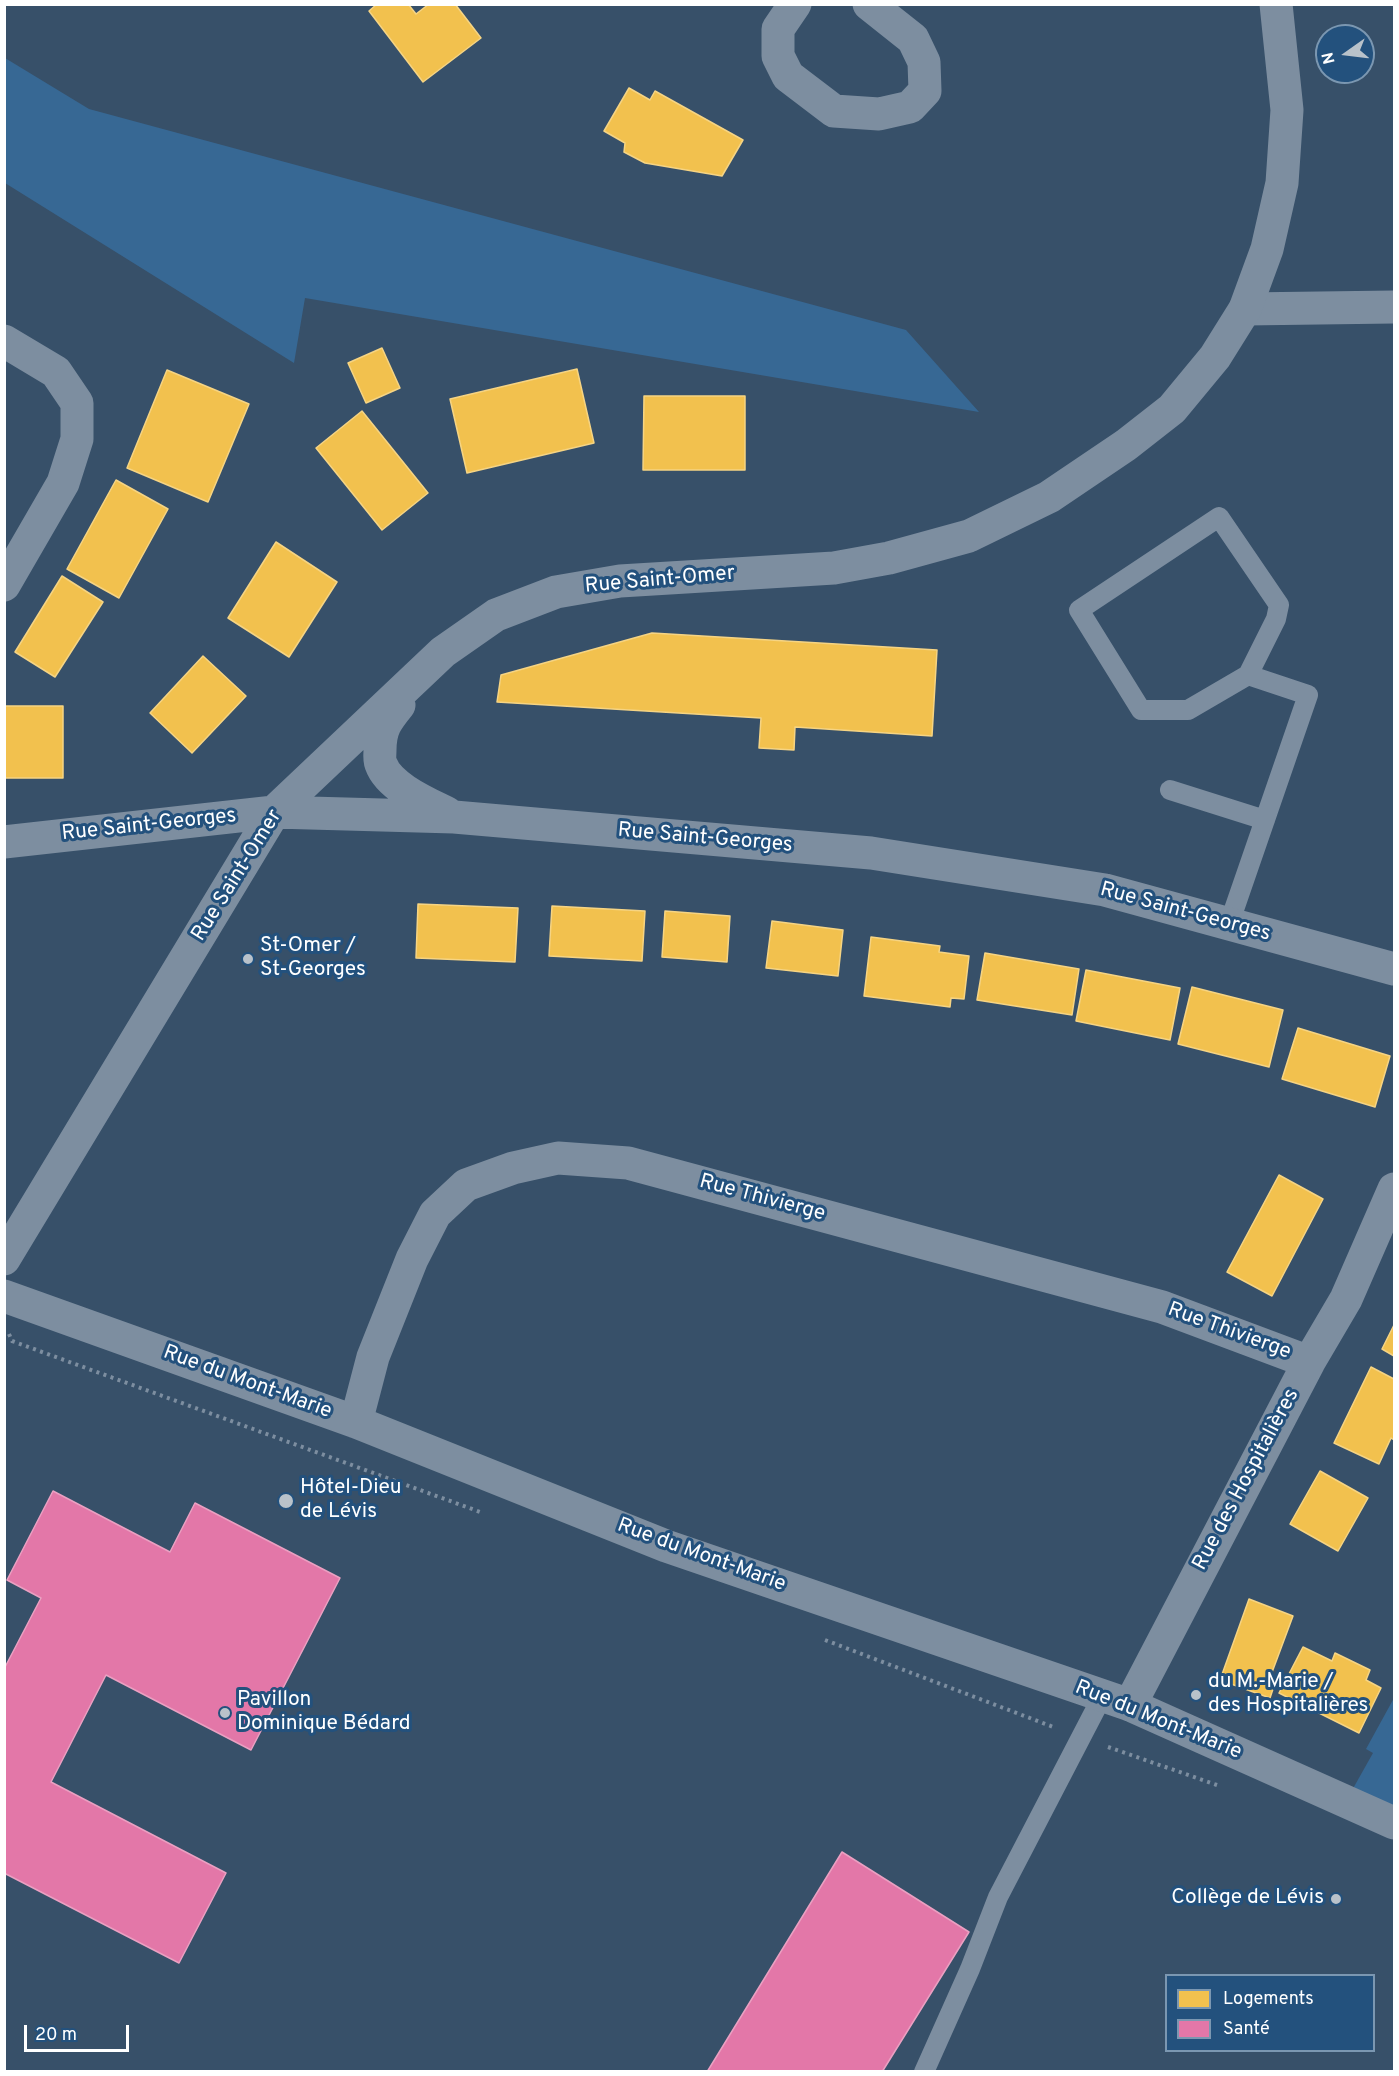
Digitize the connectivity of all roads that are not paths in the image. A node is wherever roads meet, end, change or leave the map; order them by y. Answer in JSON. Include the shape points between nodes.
{"nodes":[{"id":1,"x":795,"y":4,"type":"edge"},
{"id":2,"x":869,"y":4,"type":"edge"},
{"id":3,"x":1276,"y":4,"type":"edge"},
{"id":4,"x":1395,"y":307,"type":"edge"},
{"id":5,"x":1245,"y":309,"type":"junction"},
{"id":6,"x":4,"y":341,"type":"edge"},
{"id":7,"x":4,"y":585,"type":"edge"},
{"id":8,"x":443,"y":651,"type":"junction"},
{"id":9,"x":1248,"y":675,"type":"junction"},
{"id":10,"x":1170,"y":790,"type":"dead end"},
{"id":11,"x":274,"y":812,"type":"junction"},
{"id":12,"x":454,"y":817,"type":"junction"},
{"id":13,"x":1265,"y":820,"type":"junction"},
{"id":14,"x":4,"y":842,"type":"edge"},
{"id":15,"x":1229,"y":924,"type":"junction"},
{"id":16,"x":1395,"y":969,"type":"edge"},
{"id":17,"x":1395,"y":1189,"type":"edge"},
{"id":18,"x":4,"y":1259,"type":"edge"},
{"id":19,"x":4,"y":1296,"type":"edge"},
{"id":20,"x":1309,"y":1362,"type":"junction"},
{"id":21,"x":356,"y":1422,"type":"junction"},
{"id":22,"x":1117,"y":1700,"type":"junction"},
{"id":23,"x":1395,"y":1822,"type":"edge"},
{"id":24,"x":924,"y":2072,"type":"edge"}],
"edges":[{"from":1,"to":2,"type":"street","via":[[778,29],[778,56],[788,76],[834,111],[879,114],[910,107],[925,91],[924,63],[913,39]]},
{"from":3,"to":5,"type":"street","name":"Rue Saint-Omer","via":[[1287,111],[1282,183],[1267,249]]},
{"from":4,"to":5,"type":"street"},
{"from":5,"to":8,"type":"street","name":"Rue Saint-Omer","via":[[1215,357],[1172,409],[1050,497],[969,536],[834,568],[620,581],[556,592],[496,615]]},
{"from":6,"to":7,"type":"street","via":[[56,372],[77,403],[77,439],[63,483]]},
{"from":8,"to":11,"type":"street","name":"Rue Saint-Omer"},
{"from":8,"to":12,"type":"street","via":[[388,718],[380,735],[380,764],[396,785]]},
{"from":9,"to":9,"type":"lane","via":[[1279,605],[1219,517],[1079,610],[1141,710],[1188,710]]},
{"from":9,"to":13,"type":"lane","via":[[1308,695]]},
{"from":10,"to":13,"type":"lane"},
{"from":11,"to":12,"type":"street","name":"Rue Saint-Georges"},
{"from":11,"to":14,"type":"street","name":"Rue Saint-Georges"},
{"from":11,"to":18,"type":"street","name":"Rue Saint-Omer"},
{"from":12,"to":15,"type":"street","name":"Rue Saint-Georges","via":[[871,853],[1105,890]]},
{"from":13,"to":15,"type":"lane"},
{"from":15,"to":16,"type":"street","name":"Rue Saint-Georges"},
{"from":17,"to":20,"type":"street","name":"Rue des Hospitalières","via":[[1346,1299]]},
{"from":19,"to":21,"type":"street","name":"Rue du Mont-Marie"},
{"from":20,"to":21,"type":"street","name":"Rue Thivierge","via":[[1151,1304],[628,1163],[558,1158],[513,1167],[466,1185],[435,1214],[412,1259],[373,1357]]},
{"from":20,"to":22,"type":"street","name":"Rue des Hospitalières"},
{"from":21,"to":22,"type":"street","name":"Rue du Mont-Marie","via":[[666,1546]]},
{"from":22,"to":23,"type":"street","name":"Rue du Mont-Marie"},
{"from":22,"to":24,"type":"lane","via":[[998,1897]]}]}
